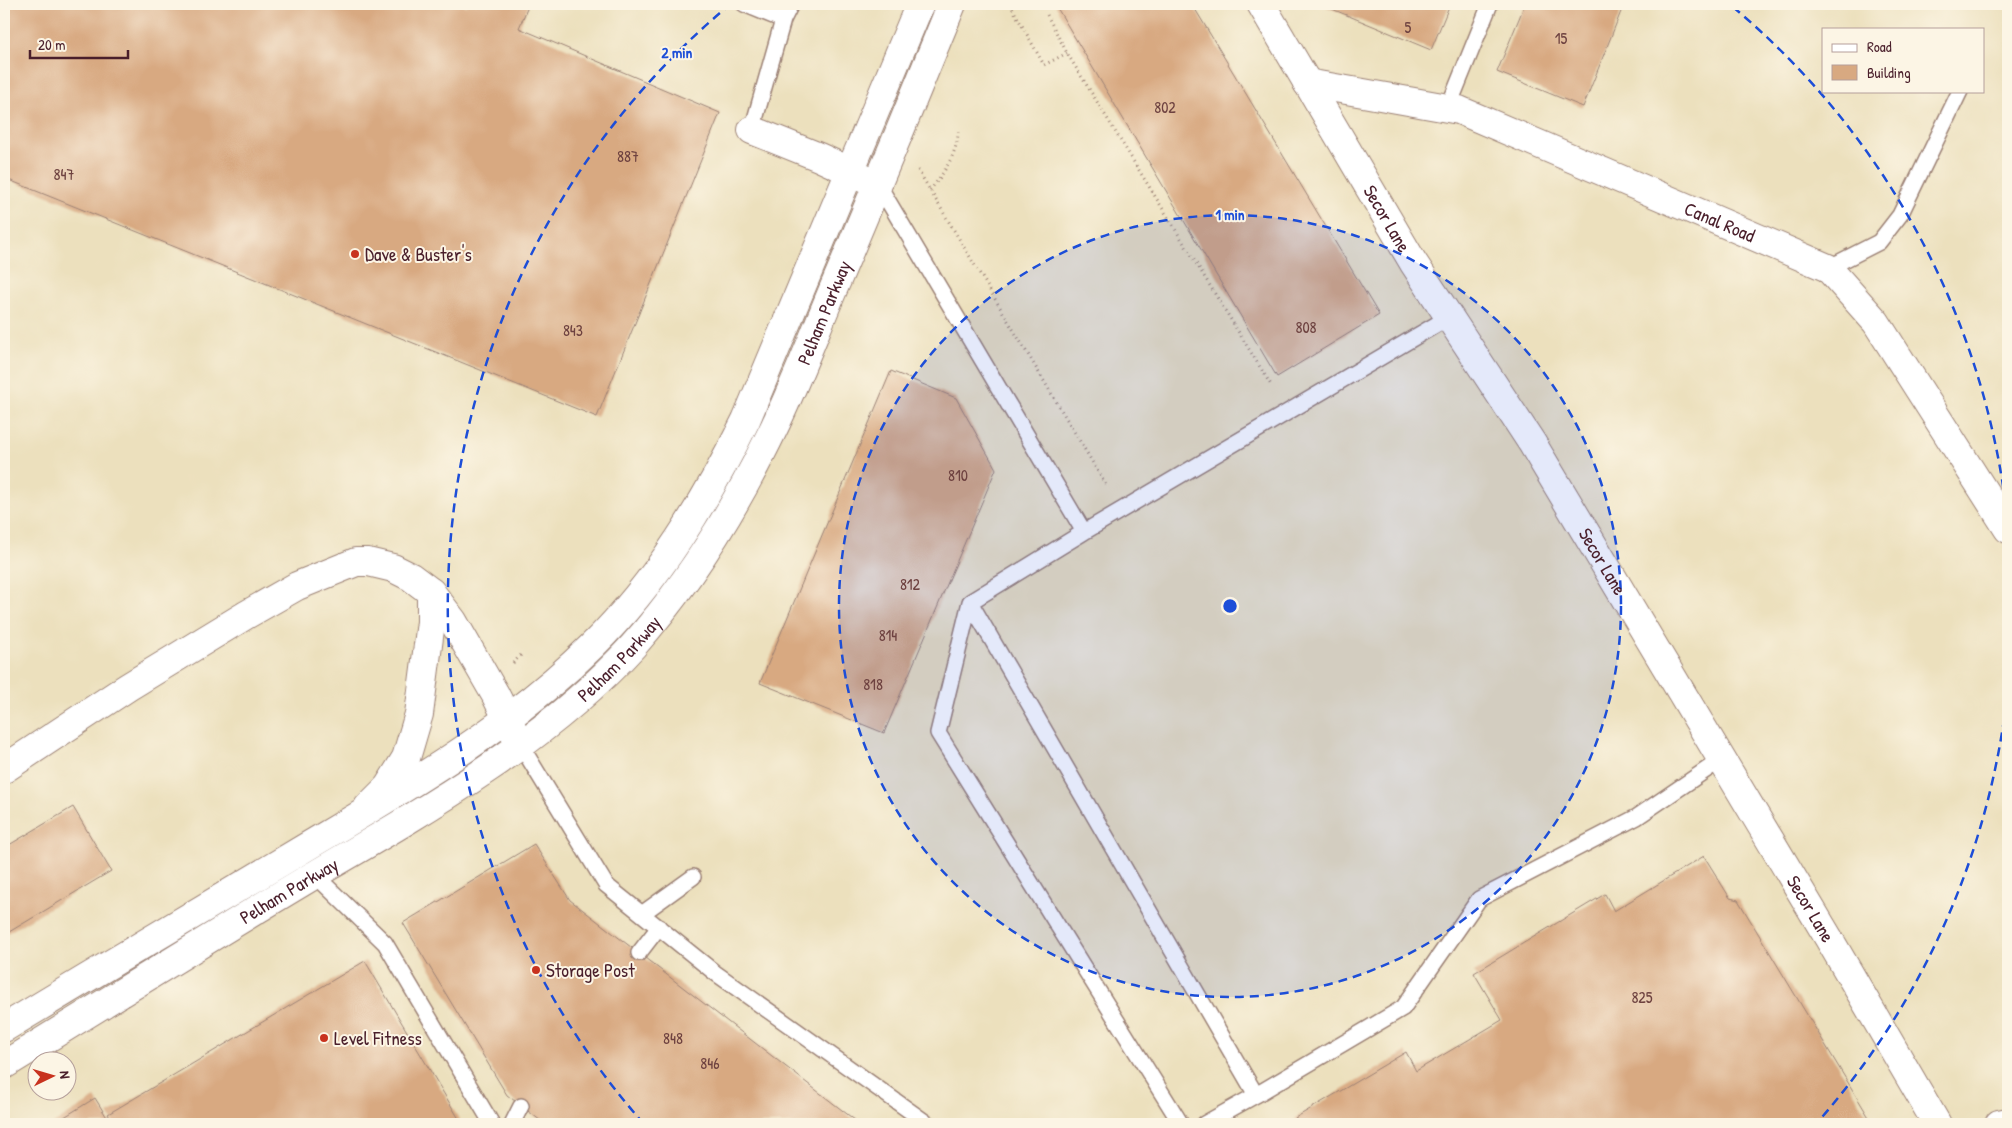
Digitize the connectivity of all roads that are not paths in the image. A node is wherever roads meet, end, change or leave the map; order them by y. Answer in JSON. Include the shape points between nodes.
{"nodes":[{"id":1,"x":744,"y":4,"type":"edge"},
{"id":2,"x":791,"y":4,"type":"edge"},
{"id":3,"x":920,"y":4,"type":"edge"},
{"id":4,"x":952,"y":4,"type":"edge"},
{"id":5,"x":1261,"y":4,"type":"edge"},
{"id":6,"x":1490,"y":4,"type":"edge"},
{"id":7,"x":783,"y":20,"type":"junction"},
{"id":8,"x":1307,"y":84,"type":"junction"},
{"id":9,"x":1960,"y":92,"type":"edge"},
{"id":10,"x":1448,"y":108,"type":"junction"},
{"id":11,"x":752,"y":130,"type":"joint"},
{"id":12,"x":850,"y":171,"type":"junction"},
{"id":13,"x":878,"y":184,"type":"junction"},
{"id":14,"x":1828,"y":268,"type":"junction"},
{"id":15,"x":1449,"y":317,"type":"junction"},
{"id":16,"x":2008,"y":529,"type":"edge"},
{"id":17,"x":1084,"y":532,"type":"junction"},
{"id":18,"x":431,"y":592,"type":"junction"},
{"id":19,"x":970,"y":602,"type":"junction"},
{"id":20,"x":507,"y":718,"type":"junction"},
{"id":21,"x":520,"y":744,"type":"junction"},
{"id":22,"x":1722,"y":759,"type":"junction"},
{"id":23,"x":4,"y":769,"type":"edge"},
{"id":24,"x":361,"y":815,"type":"junction"},
{"id":25,"x":315,"y":875,"type":"junction"},
{"id":26,"x":693,"y":877,"type":"dead end"},
{"id":27,"x":643,"y":913,"type":"junction"},
{"id":28,"x":659,"y":927,"type":"junction"},
{"id":29,"x":639,"y":953,"type":"dead end"},
{"id":30,"x":4,"y":1028,"type":"edge"},
{"id":31,"x":4,"y":1065,"type":"edge"},
{"id":32,"x":1256,"y":1095,"type":"junction"},
{"id":33,"x":521,"y":1106,"type":"dead end"},
{"id":34,"x":2008,"y":1122,"type":"edge"},
{"id":35,"x":492,"y":1124,"type":"edge"},
{"id":36,"x":512,"y":1124,"type":"edge"},
{"id":37,"x":928,"y":1124,"type":"edge"},
{"id":38,"x":1181,"y":1124,"type":"edge"},
{"id":39,"x":1204,"y":1124,"type":"edge"},
{"id":40,"x":1937,"y":1124,"type":"edge"},
{"id":41,"x":1999,"y":1124,"type":"edge"}],
"edges":[{"from":1,"to":7,"type":"lane"},
{"from":2,"to":7,"type":"lane"},
{"from":3,"to":12,"type":"street","name":"Pelham Parkway"},
{"from":4,"to":13,"type":"street","name":"Pelham Parkway"},
{"from":5,"to":8,"type":"street","name":"Secor Lane"},
{"from":6,"to":10,"type":"lane"},
{"from":7,"to":11,"type":"lane"},
{"from":8,"to":10,"type":"street","name":"Canal Road"},
{"from":8,"to":15,"type":"street","name":"Secor Lane"},
{"from":9,"to":14,"type":"lane","via":[[1900,215],[1879,242]]},
{"from":10,"to":14,"type":"street","name":"Canal Road"},
{"from":11,"to":12,"type":"street"},
{"from":12,"to":13,"type":"street"},
{"from":12,"to":20,"type":"street","name":"Pelham Parkway","via":[[746,420],[721,471],[690,522],[657,570],[593,645],[539,695]]},
{"from":13,"to":17,"type":"lane"},
{"from":13,"to":21,"type":"street","name":"Pelham Parkway","via":[[768,441],[704,554],[633,646],[587,692]]},
{"from":14,"to":16,"type":"street","name":"Canal Road","via":[[1876,322]]},
{"from":15,"to":17,"type":"lane"},
{"from":15,"to":22,"type":"street","name":"Secor Lane","via":[[1532,443]]},
{"from":17,"to":19,"type":"lane"},
{"from":18,"to":20,"type":"street","via":[[453,620]]},
{"from":18,"to":23,"type":"street","via":[[393,568],[368,562],[356,562],[297,586],[128,687]]},
{"from":18,"to":24,"type":"street","via":[[424,681],[419,714],[406,758],[388,787]]},
{"from":19,"to":32,"type":"lane"},
{"from":19,"to":38,"type":"lane","via":[[938,733]]},
{"from":20,"to":21,"type":"street"},
{"from":20,"to":24,"type":"street","name":"Pelham Parkway"},
{"from":21,"to":25,"type":"street","name":"Pelham Parkway","via":[[452,792]]},
{"from":21,"to":27,"type":"lane","via":[[606,885]]},
{"from":22,"to":32,"type":"lane","via":[[1637,817],[1479,899],[1403,1008]]},
{"from":22,"to":40,"type":"street","name":"Secor Lane"},
{"from":24,"to":30,"type":"street","name":"Pelham Parkway"},
{"from":25,"to":31,"type":"street","name":"Pelham Parkway"},
{"from":25,"to":35,"type":"lane","via":[[385,943]]},
{"from":26,"to":27,"type":"lane"},
{"from":27,"to":28,"type":"lane"},
{"from":28,"to":29,"type":"lane"},
{"from":28,"to":37,"type":"lane","via":[[714,972]]},
{"from":32,"to":39,"type":"lane"},
{"from":33,"to":36,"type":"lane"},
{"from":34,"to":41,"type":"street"}]}
